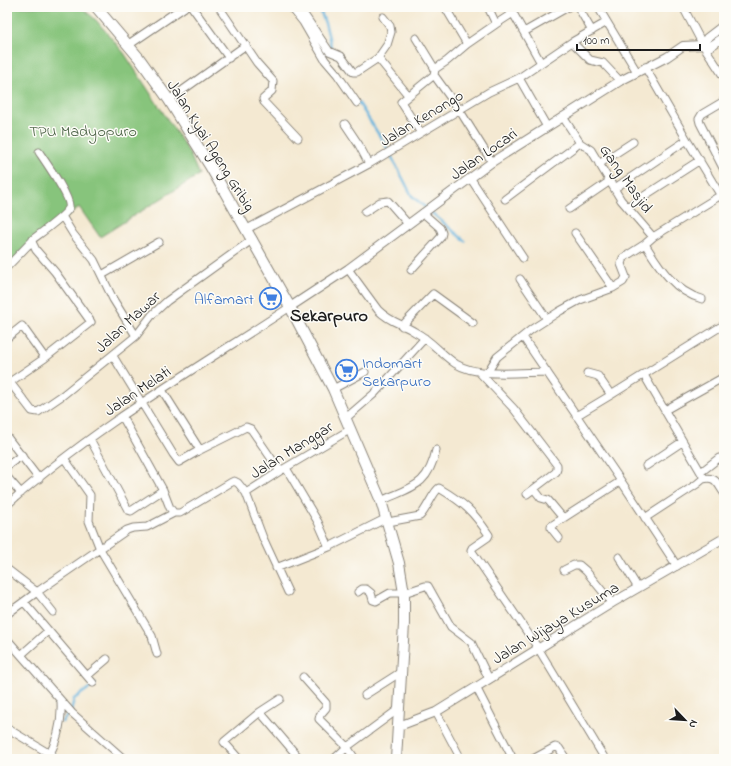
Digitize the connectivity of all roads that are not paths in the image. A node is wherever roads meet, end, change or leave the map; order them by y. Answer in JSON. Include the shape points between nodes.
{"nodes":[{"id":1,"x":96,"y":7,"type":"edge"},
{"id":2,"x":184,"y":7,"type":"edge"},
{"id":3,"x":192,"y":7,"type":"edge"},
{"id":4,"x":219,"y":7,"type":"edge"},
{"id":5,"x":291,"y":7,"type":"edge"},
{"id":6,"x":299,"y":7,"type":"edge"},
{"id":7,"x":445,"y":7,"type":"edge"},
{"id":8,"x":488,"y":7,"type":"edge"},
{"id":9,"x":568,"y":7,"type":"edge"},
{"id":10,"x":578,"y":7,"type":"edge"},
{"id":11,"x":598,"y":7,"type":"edge"},
{"id":12,"x":683,"y":7,"type":"edge"},
{"id":13,"x":383,"y":17,"type":"dead end"},
{"id":14,"x":607,"y":22,"type":"junction"},
{"id":15,"x":496,"y":24,"type":"junction"},
{"id":16,"x":724,"y":25,"type":"edge"},
{"id":17,"x":592,"y":31,"type":"junction"},
{"id":18,"x":524,"y":32,"type":"junction"},
{"id":19,"x":724,"y":37,"type":"edge"},
{"id":20,"x":416,"y":38,"type":"dead end"},
{"id":21,"x":572,"y":42,"type":"junction"},
{"id":22,"x":707,"y":43,"type":"junction"},
{"id":23,"x":467,"y":44,"type":"junction"},
{"id":24,"x":128,"y":45,"type":"junction"},
{"id":25,"x":246,"y":45,"type":"junction"},
{"id":26,"x":328,"y":54,"type":"junction"},
{"id":27,"x":229,"y":58,"type":"junction"},
{"id":28,"x":378,"y":58,"type":"junction"},
{"id":29,"x":541,"y":63,"type":"junction"},
{"id":30,"x":645,"y":67,"type":"junction"},
{"id":31,"x":434,"y":72,"type":"junction"},
{"id":32,"x":636,"y":72,"type":"junction"},
{"id":33,"x":724,"y":77,"type":"edge"},
{"id":34,"x":519,"y":78,"type":"junction"},
{"id":35,"x":620,"y":81,"type":"junction"},
{"id":36,"x":408,"y":95,"type":"junction"},
{"id":37,"x":169,"y":100,"type":"junction"},
{"id":38,"x":724,"y":101,"type":"edge"},
{"id":39,"x":357,"y":103,"type":"dead end"},
{"id":40,"x":460,"y":111,"type":"junction"},
{"id":41,"x":563,"y":117,"type":"junction"},
{"id":42,"x":345,"y":124,"type":"dead end"},
{"id":43,"x":547,"y":127,"type":"junction"},
{"id":44,"x":421,"y":133,"type":"junction"},
{"id":45,"x":298,"y":138,"type":"dead end"},
{"id":46,"x":687,"y":140,"type":"junction"},
{"id":47,"x":633,"y":142,"type":"dead end"},
{"id":48,"x":580,"y":143,"type":"junction"},
{"id":49,"x":39,"y":152,"type":"dead end"},
{"id":50,"x":700,"y":160,"type":"junction"},
{"id":51,"x":492,"y":162,"type":"junction"},
{"id":52,"x":369,"y":164,"type":"junction"},
{"id":53,"x":599,"y":164,"type":"junction"},
{"id":54,"x":724,"y":170,"type":"edge"},
{"id":55,"x":471,"y":179,"type":"junction"},
{"id":56,"x":610,"y":181,"type":"junction"},
{"id":57,"x":615,"y":188,"type":"junction"},
{"id":58,"x":722,"y":198,"type":"edge"},
{"id":59,"x":505,"y":199,"type":"dead end"},
{"id":60,"x":627,"y":207,"type":"junction"},
{"id":61,"x":569,"y":209,"type":"dead end"},
{"id":62,"x":426,"y":211,"type":"junction"},
{"id":63,"x":365,"y":212,"type":"dead end"},
{"id":64,"x":62,"y":216,"type":"junction"},
{"id":65,"x":408,"y":224,"type":"junction"},
{"id":66,"x":247,"y":229,"type":"junction"},
{"id":67,"x":575,"y":233,"type":"dead end"},
{"id":68,"x":653,"y":237,"type":"junction"},
{"id":69,"x":252,"y":239,"type":"junction"},
{"id":70,"x":32,"y":241,"type":"junction"},
{"id":71,"x":159,"y":242,"type":"dead end"},
{"id":72,"x":645,"y":244,"type":"junction"},
{"id":73,"x":523,"y":258,"type":"dead end"},
{"id":74,"x":7,"y":267,"type":"edge"},
{"id":75,"x":348,"y":269,"type":"junction"},
{"id":76,"x":411,"y":270,"type":"dead end"},
{"id":77,"x":102,"y":275,"type":"junction"},
{"id":78,"x":520,"y":279,"type":"dead end"},
{"id":79,"x":613,"y":288,"type":"junction"},
{"id":80,"x":702,"y":299,"type":"dead end"},
{"id":81,"x":290,"y":307,"type":"junction"},
{"id":82,"x":547,"y":319,"type":"junction"},
{"id":83,"x":473,"y":323,"type":"dead end"},
{"id":84,"x":402,"y":326,"type":"junction"},
{"id":85,"x":720,"y":327,"type":"dead end"},
{"id":86,"x":8,"y":335,"type":"edge"},
{"id":87,"x":136,"y":336,"type":"junction"},
{"id":88,"x":523,"y":337,"type":"junction"},
{"id":89,"x":425,"y":338,"type":"junction"},
{"id":90,"x":113,"y":356,"type":"junction"},
{"id":91,"x":45,"y":358,"type":"junction"},
{"id":92,"x":365,"y":372,"type":"dead end"},
{"id":93,"x":547,"y":372,"type":"junction"},
{"id":94,"x":586,"y":372,"type":"dead end"},
{"id":95,"x":484,"y":373,"type":"junction"},
{"id":96,"x":644,"y":375,"type":"junction"},
{"id":97,"x":724,"y":377,"type":"edge"},
{"id":98,"x":7,"y":384,"type":"edge"},
{"id":99,"x":333,"y":389,"type":"junction"},
{"id":100,"x":162,"y":390,"type":"junction"},
{"id":101,"x":611,"y":396,"type":"junction"},
{"id":102,"x":141,"y":403,"type":"junction"},
{"id":103,"x":665,"y":410,"type":"junction"},
{"id":104,"x":122,"y":416,"type":"junction"},
{"id":105,"x":576,"y":416,"type":"junction"},
{"id":106,"x":346,"y":418,"type":"junction"},
{"id":107,"x":351,"y":429,"type":"junction"},
{"id":108,"x":7,"y":437,"type":"edge"},
{"id":109,"x":90,"y":439,"type":"junction"},
{"id":110,"x":682,"y":442,"type":"junction"},
{"id":111,"x":200,"y":450,"type":"junction"},
{"id":112,"x":436,"y":450,"type":"dead end"},
{"id":113,"x":22,"y":455,"type":"junction"},
{"id":114,"x":64,"y":458,"type":"junction"},
{"id":115,"x":724,"y":461,"type":"edge"},
{"id":116,"x":7,"y":466,"type":"edge"},
{"id":117,"x":646,"y":466,"type":"dead end"},
{"id":118,"x":283,"y":469,"type":"junction"},
{"id":119,"x":7,"y":476,"type":"edge"},
{"id":120,"x":702,"y":476,"type":"junction"},
{"id":121,"x":40,"y":479,"type":"junction"},
{"id":122,"x":621,"y":481,"type":"junction"},
{"id":123,"x":534,"y":489,"type":"junction"},
{"id":124,"x":163,"y":490,"type":"junction"},
{"id":125,"x":21,"y":493,"type":"junction"},
{"id":126,"x":246,"y":493,"type":"junction"},
{"id":127,"x":724,"y":493,"type":"edge"},
{"id":128,"x":527,"y":494,"type":"dead end"},
{"id":129,"x":380,"y":501,"type":"junction"},
{"id":130,"x":7,"y":505,"type":"edge"},
{"id":131,"x":174,"y":513,"type":"junction"},
{"id":132,"x":563,"y":518,"type":"junction"},
{"id":133,"x":645,"y":518,"type":"junction"},
{"id":134,"x":387,"y":520,"type":"junction"},
{"id":135,"x":559,"y":538,"type":"dead end"},
{"id":136,"x":724,"y":538,"type":"edge"},
{"id":137,"x":328,"y":547,"type":"junction"},
{"id":138,"x":100,"y":549,"type":"junction"},
{"id":139,"x":619,"y":557,"type":"dead end"},
{"id":140,"x":677,"y":566,"type":"junction"},
{"id":141,"x":7,"y":568,"type":"edge"},
{"id":142,"x":276,"y":568,"type":"junction"},
{"id":143,"x":564,"y":570,"type":"dead end"},
{"id":144,"x":638,"y":588,"type":"junction"},
{"id":145,"x":37,"y":592,"type":"junction"},
{"id":146,"x":288,"y":592,"type":"dead end"},
{"id":147,"x":358,"y":592,"type":"dead end"},
{"id":148,"x":404,"y":593,"type":"junction"},
{"id":149,"x":24,"y":602,"type":"junction"},
{"id":150,"x":612,"y":603,"type":"junction"},
{"id":151,"x":53,"y":612,"type":"dead end"},
{"id":152,"x":7,"y":614,"type":"edge"},
{"id":153,"x":48,"y":631,"type":"junction"},
{"id":154,"x":7,"y":639,"type":"edge"},
{"id":155,"x":538,"y":648,"type":"junction"},
{"id":156,"x":157,"y":654,"type":"dead end"},
{"id":157,"x":21,"y":655,"type":"junction"},
{"id":158,"x":107,"y":659,"type":"dead end"},
{"id":159,"x":401,"y":672,"type":"junction"},
{"id":160,"x":87,"y":676,"type":"junction"},
{"id":161,"x":304,"y":678,"type":"dead end"},
{"id":162,"x":490,"y":679,"type":"junction"},
{"id":163,"x":93,"y":683,"type":"dead end"},
{"id":164,"x":476,"y":687,"type":"junction"},
{"id":165,"x":365,"y":695,"type":"dead end"},
{"id":166,"x":280,"y":699,"type":"dead end"},
{"id":167,"x":64,"y":704,"type":"junction"},
{"id":168,"x":400,"y":708,"type":"junction"},
{"id":169,"x":260,"y":712,"type":"junction"},
{"id":170,"x":436,"y":712,"type":"junction"},
{"id":171,"x":399,"y":726,"type":"junction"},
{"id":172,"x":10,"y":730,"type":"dead end"},
{"id":173,"x":348,"y":747,"type":"junction"},
{"id":174,"x":49,"y":756,"type":"edge"},
{"id":175,"x":338,"y":758,"type":"edge"},
{"id":176,"x":124,"y":759,"type":"edge"},
{"id":177,"x":238,"y":759,"type":"edge"},
{"id":178,"x":300,"y":759,"type":"edge"},
{"id":179,"x":355,"y":759,"type":"edge"},
{"id":180,"x":396,"y":759,"type":"edge"},
{"id":181,"x":461,"y":759,"type":"edge"},
{"id":182,"x":513,"y":759,"type":"edge"},
{"id":183,"x":533,"y":759,"type":"edge"},
{"id":184,"x":566,"y":759,"type":"edge"},
{"id":185,"x":605,"y":759,"type":"edge"}],
"edges":[{"from":1,"to":24,"type":"main road","name":"Jalan Kyai Ageng Gribig"},
{"from":2,"to":24,"type":"street"},
{"from":3,"to":27,"type":"street"},
{"from":4,"to":25,"type":"street"},
{"from":5,"to":26,"type":"street"},
{"from":6,"to":26,"type":"street"},
{"from":7,"to":23,"type":"street"},
{"from":8,"to":15,"type":"street"},
{"from":9,"to":18,"type":"street"},
{"from":10,"to":17,"type":"street"},
{"from":11,"to":14,"type":"street"},
{"from":12,"to":22,"type":"street"},
{"from":13,"to":28,"type":"street","via":[[391,32]]},
{"from":14,"to":17,"type":"street","name":"Jalan Kenongo"},
{"from":14,"to":32,"type":"street"},
{"from":15,"to":18,"type":"street","via":[[513,13]]},
{"from":15,"to":23,"type":"street"},
{"from":16,"to":22,"type":"street"},
{"from":17,"to":21,"type":"street","name":"Jalan Kenongo"},
{"from":18,"to":29,"type":"street"},
{"from":19,"to":22,"type":"street"},
{"from":20,"to":31,"type":"street"},
{"from":21,"to":29,"type":"street","name":"Jalan Kenongo"},
{"from":21,"to":35,"type":"street","via":[[590,60],[603,64]]},
{"from":22,"to":30,"type":"street","name":"Jalan Locari","via":[[683,46]]},
{"from":22,"to":33,"type":"street"},
{"from":23,"to":31,"type":"street"},
{"from":24,"to":37,"type":"main road","name":"Jalan Kyai Ageng Gribig"},
{"from":25,"to":27,"type":"street"},
{"from":25,"to":45,"type":"street","via":[[273,81],[272,91],[263,99],[264,102]]},
{"from":26,"to":28,"type":"street","via":[[337,53],[353,72]]},
{"from":26,"to":39,"type":"street","via":[[336,74]]},
{"from":27,"to":37,"type":"street"},
{"from":28,"to":36,"type":"street"},
{"from":29,"to":34,"type":"street","name":"Jalan Kenongo"},
{"from":30,"to":32,"type":"street","name":"Jalan Locari"},
{"from":30,"to":46,"type":"street"},
{"from":31,"to":36,"type":"street"},
{"from":31,"to":40,"type":"street"},
{"from":32,"to":35,"type":"street","name":"Jalan Locari"},
{"from":34,"to":40,"type":"street","name":"Jalan Kenongo","via":[[489,92]]},
{"from":34,"to":43,"type":"street"},
{"from":35,"to":41,"type":"street","name":"Jalan Locari"},
{"from":36,"to":44,"type":"street","via":[[401,102]]},
{"from":37,"to":66,"type":"main road","name":"Jalan Kyai Ageng Gribig"},
{"from":38,"to":54,"type":"street","via":[[702,114],[699,119]]},
{"from":40,"to":44,"type":"street","name":"Jalan Kenongo"},
{"from":40,"to":51,"type":"street"},
{"from":41,"to":43,"type":"street","name":"Jalan Locari"},
{"from":41,"to":48,"type":"street","name":"Gang Masjid"},
{"from":42,"to":52,"type":"street"},
{"from":43,"to":51,"type":"street","name":"Jalan Locari"},
{"from":44,"to":52,"type":"street","name":"Jalan Kenongo"},
{"from":46,"to":50,"type":"street"},
{"from":46,"to":57,"type":"street"},
{"from":47,"to":53,"type":"street"},
{"from":48,"to":53,"type":"street","name":"Gang Masjid","via":[[591,150]]},
{"from":48,"to":59,"type":"street"},
{"from":49,"to":64,"type":"street","via":[[68,198],[69,208]]},
{"from":50,"to":58,"type":"street"},
{"from":50,"to":60,"type":"street"},
{"from":51,"to":55,"type":"street","name":"Jalan Locari"},
{"from":52,"to":66,"type":"street","name":"Jalan Kenongo"},
{"from":53,"to":56,"type":"street","name":"Gang Masjid"},
{"from":55,"to":62,"type":"street","name":"Jalan Locari"},
{"from":55,"to":73,"type":"street"},
{"from":56,"to":57,"type":"street","name":"Gang Masjid"},
{"from":56,"to":61,"type":"street"},
{"from":57,"to":60,"type":"street","name":"Gang Masjid"},
{"from":58,"to":68,"type":"street"},
{"from":60,"to":68,"type":"street","name":"Gang Masjid"},
{"from":62,"to":65,"type":"street","name":"Jalan Locari"},
{"from":62,"to":76,"type":"street","via":[[440,228],[441,237]]},
{"from":63,"to":65,"type":"street","via":[[380,202],[388,201]]},
{"from":64,"to":70,"type":"street"},
{"from":64,"to":77,"type":"street"},
{"from":65,"to":75,"type":"street","name":"Jalan Locari"},
{"from":66,"to":69,"type":"main road","name":"Jalan Kyai Ageng Gribig"},
{"from":67,"to":79,"type":"street"},
{"from":68,"to":72,"type":"street"},
{"from":69,"to":81,"type":"main road","name":"Jalan Kyai Ageng Gribig"},
{"from":69,"to":87,"type":"street","name":"Jalan Mawar","via":[[167,301]]},
{"from":70,"to":74,"type":"street"},
{"from":70,"to":91,"type":"street","via":[[36,250],[91,322]]},
{"from":71,"to":77,"type":"street"},
{"from":72,"to":79,"type":"street","via":[[623,258],[621,264],[626,276],[623,282]]},
{"from":72,"to":80,"type":"street","via":[[657,264],[672,281],[692,296]]},
{"from":75,"to":81,"type":"street","name":"Jalan Locari"},
{"from":75,"to":84,"type":"street","via":[[378,310]]},
{"from":77,"to":87,"type":"street","via":[[113,299]]},
{"from":78,"to":82,"type":"street"},
{"from":79,"to":82,"type":"street","via":[[580,300]]},
{"from":81,"to":99,"type":"main road","name":"Jalan Kyai Ageng Gribig"},
{"from":81,"to":100,"type":"street","name":"Jalan Melati"},
{"from":82,"to":88,"type":"street"},
{"from":83,"to":84,"type":"street","via":[[433,294]]},
{"from":84,"to":89,"type":"street"},
{"from":85,"to":96,"type":"street"},
{"from":86,"to":91,"type":"street","via":[[23,327]]},
{"from":87,"to":90,"type":"street","name":"Jalan Mawar"},
{"from":88,"to":93,"type":"street"},
{"from":88,"to":95,"type":"street","via":[[497,357]]},
{"from":89,"to":95,"type":"street","via":[[456,364],[468,370]]},
{"from":89,"to":106,"type":"street","via":[[375,393]]},
{"from":90,"to":98,"type":"street","name":"Jalan Mawar","via":[[38,412],[32,411],[14,388]]},
{"from":90,"to":102,"type":"street"},
{"from":91,"to":98,"type":"street"},
{"from":92,"to":99,"type":"street"},
{"from":93,"to":95,"type":"street"},
{"from":93,"to":105,"type":"street"},
{"from":94,"to":101,"type":"street","via":[[598,376]]},
{"from":95,"to":123,"type":"street","via":[[557,465],[556,472]]},
{"from":96,"to":101,"type":"street"},
{"from":96,"to":103,"type":"street"},
{"from":97,"to":103,"type":"street"},
{"from":99,"to":106,"type":"main road","name":"Jalan Kyai Ageng Gribig"},
{"from":100,"to":102,"type":"street","name":"Jalan Melati"},
{"from":100,"to":111,"type":"street"},
{"from":101,"to":105,"type":"street"},
{"from":102,"to":104,"type":"street","name":"Jalan Melati"},
{"from":102,"to":111,"type":"street","via":[[179,462]]},
{"from":103,"to":110,"type":"street"},
{"from":104,"to":109,"type":"street","name":"Jalan Melati"},
{"from":104,"to":124,"type":"street"},
{"from":105,"to":122,"type":"street"},
{"from":106,"to":107,"type":"main road","name":"Jalan Kyai Ageng Gribig"},
{"from":107,"to":118,"type":"street","name":"Jalan Manggar"},
{"from":107,"to":129,"type":"main road","name":"Jalan Kyai Ageng Gribig"},
{"from":108,"to":113,"type":"street"},
{"from":109,"to":114,"type":"street","name":"Jalan Melati"},
{"from":109,"to":124,"type":"street","via":[[128,510],[131,511]]},
{"from":110,"to":117,"type":"street"},
{"from":110,"to":120,"type":"street"},
{"from":111,"to":118,"type":"street","via":[[246,427],[250,428]]},
{"from":112,"to":129,"type":"street","via":[[422,481]]},
{"from":113,"to":116,"type":"street"},
{"from":113,"to":121,"type":"street"},
{"from":114,"to":121,"type":"street","name":"Jalan Melati"},
{"from":114,"to":138,"type":"street","via":[[90,495],[89,521]]},
{"from":115,"to":120,"type":"street","via":[[719,458]]},
{"from":118,"to":126,"type":"street","name":"Jalan Manggar"},
{"from":118,"to":137,"type":"street","via":[[318,522]]},
{"from":119,"to":125,"type":"street"},
{"from":120,"to":127,"type":"street","via":[[714,479]]},
{"from":120,"to":133,"type":"street","via":[[697,484]]},
{"from":121,"to":125,"type":"street","name":"Jalan Melati"},
{"from":122,"to":132,"type":"street"},
{"from":122,"to":133,"type":"street"},
{"from":123,"to":128,"type":"street"},
{"from":123,"to":132,"type":"street","via":[[541,498],[548,500]]},
{"from":124,"to":131,"type":"street"},
{"from":125,"to":130,"type":"street","name":"Jalan Melati"},
{"from":126,"to":131,"type":"street","via":[[234,481],[180,513]]},
{"from":126,"to":142,"type":"street"},
{"from":129,"to":134,"type":"main road","name":"Jalan Kyai Ageng Gribig"},
{"from":131,"to":138,"type":"street","via":[[147,527],[127,530]]},
{"from":132,"to":135,"type":"street","via":[[550,527]]},
{"from":133,"to":140,"type":"street"},
{"from":134,"to":137,"type":"street"},
{"from":134,"to":148,"type":"main road","name":"Jalan Kyai Ageng Gribig","via":[[403,578]]},
{"from":134,"to":155,"type":"street","via":[[422,515],[439,488],[468,507],[489,535],[471,550]]},
{"from":136,"to":140,"type":"street","name":"Jalan Wijaya Kusuma"},
{"from":137,"to":142,"type":"street"},
{"from":138,"to":145,"type":"street"},
{"from":138,"to":156,"type":"street","via":[[152,636]]},
{"from":139,"to":144,"type":"street"},
{"from":140,"to":144,"type":"street","name":"Jalan Wijaya Kusuma"},
{"from":141,"to":145,"type":"street"},
{"from":142,"to":146,"type":"street"},
{"from":143,"to":150,"type":"street","via":[[574,565],[582,567]]},
{"from":144,"to":150,"type":"street","name":"Jalan Wijaya Kusuma"},
{"from":145,"to":149,"type":"street"},
{"from":145,"to":151,"type":"street"},
{"from":147,"to":148,"type":"street","via":[[366,589],[376,601],[390,593]]},
{"from":148,"to":159,"type":"main road","name":"Jalan Kyai Ageng Gribig"},
{"from":148,"to":162,"type":"street","via":[[428,586],[451,627],[471,642]]},
{"from":149,"to":152,"type":"street"},
{"from":149,"to":153,"type":"street"},
{"from":150,"to":155,"type":"street","name":"Jalan Wijaya Kusuma"},
{"from":153,"to":157,"type":"street"},
{"from":153,"to":160,"type":"street"},
{"from":154,"to":157,"type":"street"},
{"from":155,"to":162,"type":"street","name":"Jalan Wijaya Kusuma"},
{"from":155,"to":185,"type":"street"},
{"from":157,"to":167,"type":"street"},
{"from":158,"to":160,"type":"street"},
{"from":159,"to":165,"type":"street"},
{"from":159,"to":168,"type":"main road","name":"Jalan Kyai Ageng Gribig"},
{"from":160,"to":163,"type":"street"},
{"from":161,"to":173,"type":"street","via":[[326,703],[326,708],[319,719]]},
{"from":162,"to":164,"type":"street","name":"Jalan Wijaya Kusuma"},
{"from":164,"to":170,"type":"street","name":"Jalan Wijaya Kusuma"},
{"from":164,"to":182,"type":"street"},
{"from":166,"to":169,"type":"street"},
{"from":167,"to":174,"type":"street"},
{"from":167,"to":176,"type":"street"},
{"from":168,"to":171,"type":"main road","name":"Jalan Kyai Ageng Gribig"},
{"from":168,"to":173,"type":"street"},
{"from":169,"to":177,"type":"street","via":[[224,742]]},
{"from":169,"to":178,"type":"street"},
{"from":170,"to":171,"type":"street","name":"Jalan Wijaya Kusuma"},
{"from":170,"to":181,"type":"street"},
{"from":171,"to":180,"type":"main road","name":"Jalan Kyai Ageng Gribig"},
{"from":172,"to":174,"type":"street"},
{"from":173,"to":175,"type":"street"},
{"from":173,"to":179,"type":"street"},
{"from":183,"to":184,"type":"street","via":[[555,747],[559,748]]}]}
